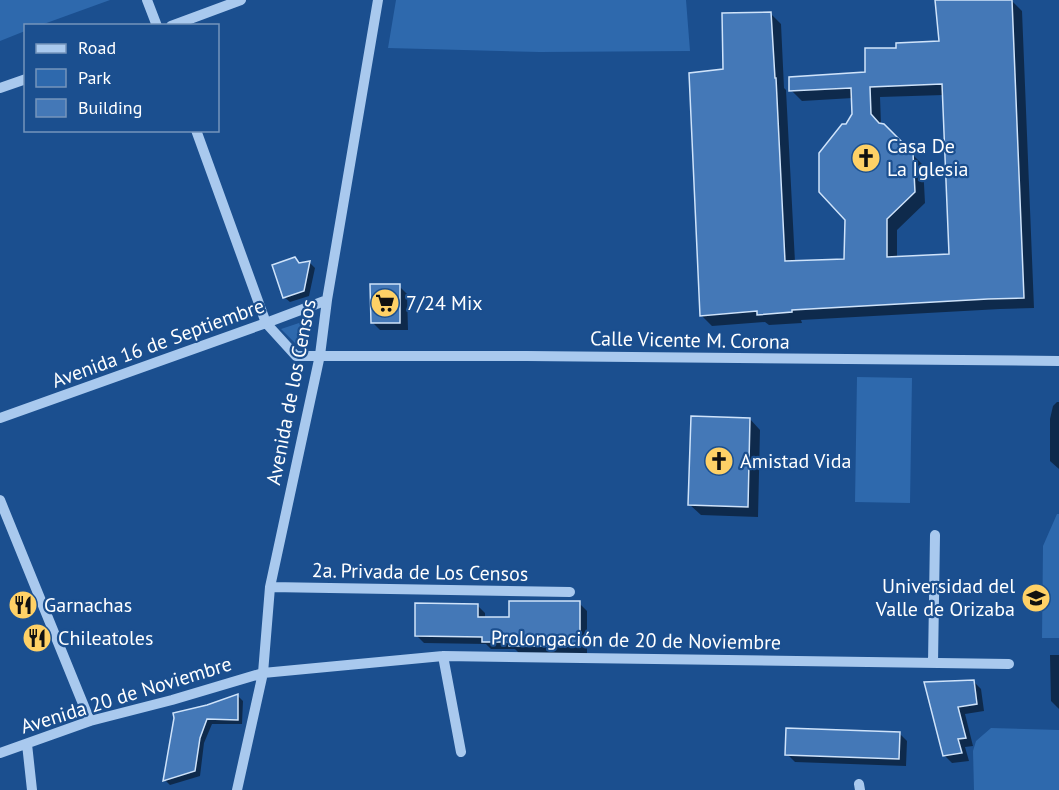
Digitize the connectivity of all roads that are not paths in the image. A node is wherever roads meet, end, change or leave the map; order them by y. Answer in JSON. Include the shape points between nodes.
{"nodes":[{"id":1,"x":147,"y":0,"type":"edge"},
{"id":2,"x":241,"y":0,"type":"edge"},
{"id":3,"x":378,"y":0,"type":"edge"},
{"id":4,"x":156,"y":24,"type":"edge"},
{"id":5,"x":176,"y":24,"type":"edge"},
{"id":6,"x":24,"y":80,"type":"edge"},
{"id":7,"x":0,"y":88,"type":"edge"},
{"id":8,"x":197,"y":132,"type":"edge"},
{"id":9,"x":327,"y":300,"type":"junction"},
{"id":10,"x":267,"y":323,"type":"junction"},
{"id":11,"x":320,"y":355,"type":"junction"},
{"id":12,"x":1059,"y":361,"type":"edge"},
{"id":13,"x":0,"y":418,"type":"edge"},
{"id":14,"x":0,"y":500,"type":"edge"},
{"id":15,"x":935,"y":535,"type":"dead end"},
{"id":16,"x":270,"y":587,"type":"junction"},
{"id":17,"x":570,"y":592,"type":"dead end"},
{"id":18,"x":444,"y":656,"type":"junction"},
{"id":19,"x":933,"y":663,"type":"junction"},
{"id":20,"x":1008,"y":664,"type":"dead end"},
{"id":21,"x":263,"y":673,"type":"junction"},
{"id":22,"x":90,"y":721,"type":"junction"},
{"id":23,"x":27,"y":744,"type":"junction"},
{"id":24,"x":461,"y":752,"type":"dead end"},
{"id":25,"x":0,"y":753,"type":"edge"},
{"id":26,"x":32,"y":790,"type":"edge"},
{"id":27,"x":237,"y":790,"type":"edge"}],
"edges":[{"from":1,"to":4,"type":"street"},
{"from":2,"to":5,"type":"street"},
{"from":3,"to":9,"type":"street","name":"Avenida de los Censos"},
{"from":6,"to":7,"type":"street"},
{"from":8,"to":10,"type":"street"},
{"from":9,"to":10,"type":"street","name":"Avenida 16 de Septiembre"},
{"from":9,"to":11,"type":"street","name":"Avenida de los Censos"},
{"from":10,"to":11,"type":"street","name":"Calle Vicente M. Corona","via":[[296,356]]},
{"from":10,"to":13,"type":"street","name":"Avenida 16 de Septiembre"},
{"from":11,"to":12,"type":"street","name":"Calle Vicente M. Corona"},
{"from":11,"to":16,"type":"street","name":"Avenida de los Censos"},
{"from":14,"to":22,"type":"street"},
{"from":15,"to":19,"type":"street"},
{"from":16,"to":17,"type":"street","name":"2a. Privada de Los Censos"},
{"from":16,"to":21,"type":"street","name":"Avenida de los Censos"},
{"from":18,"to":19,"type":"street","name":"Prolongación de 20 de Noviembre"},
{"from":18,"to":21,"type":"street","name":"Prolongación de 20 de Noviembre"},
{"from":18,"to":24,"type":"street"},
{"from":19,"to":20,"type":"street","name":"Prolongación de 20 de Noviembre"},
{"from":21,"to":22,"type":"street","name":"Avenida 20 de Noviembre"},
{"from":21,"to":27,"type":"street","name":"Avenida de los Censos"},
{"from":22,"to":23,"type":"street","name":"Avenida 20 de Noviembre"},
{"from":23,"to":25,"type":"street","name":"Avenida 20 de Noviembre"},
{"from":23,"to":26,"type":"street"}]}
